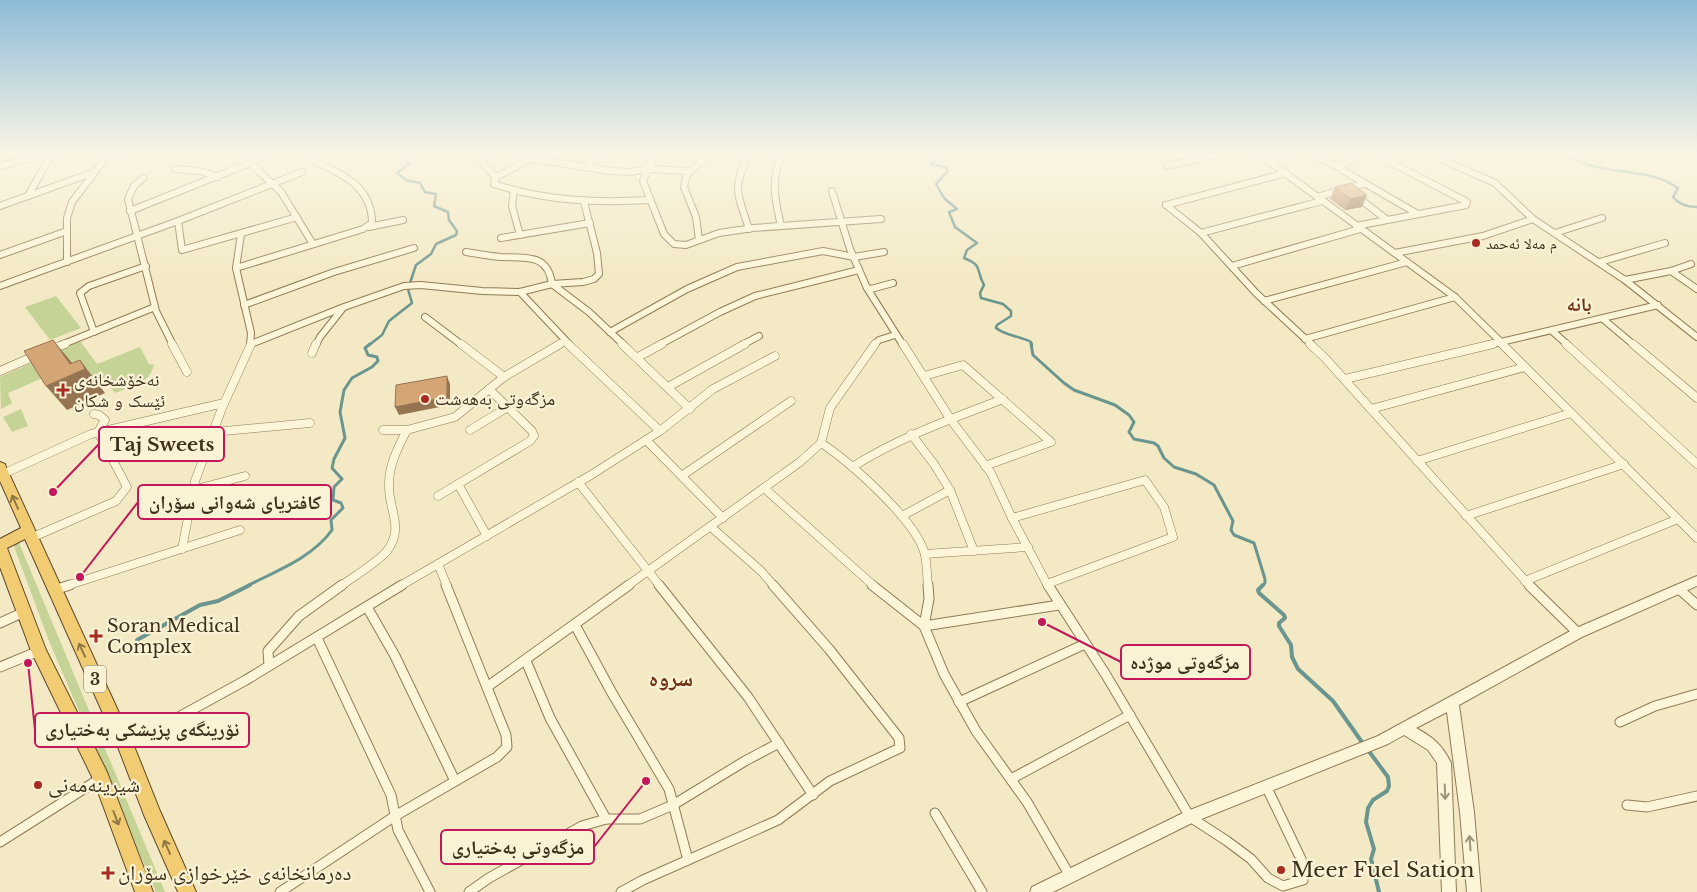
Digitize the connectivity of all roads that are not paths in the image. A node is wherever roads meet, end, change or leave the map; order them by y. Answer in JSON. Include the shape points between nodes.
{"nodes":[{"id":1,"x":26,"y":197,"type":"edge"},
{"id":2,"x":76,"y":197,"type":"edge"},
{"id":3,"x":129,"y":197,"type":"edge"},
{"id":4,"x":167,"y":197,"type":"edge"},
{"id":5,"x":241,"y":197,"type":"edge"},
{"id":6,"x":284,"y":197,"type":"edge"},
{"id":7,"x":366,"y":197,"type":"edge"},
{"id":8,"x":513,"y":197,"type":"edge"},
{"id":9,"x":553,"y":197,"type":"edge"},
{"id":10,"x":649,"y":197,"type":"edge"},
{"id":11,"x":688,"y":197,"type":"edge"},
{"id":12,"x":739,"y":197,"type":"edge"},
{"id":13,"x":776,"y":197,"type":"edge"},
{"id":14,"x":834,"y":197,"type":"edge"},
{"id":15,"x":1195,"y":197,"type":"edge"},
{"id":16,"x":1317,"y":197,"type":"edge"},
{"id":17,"x":1326,"y":197,"type":"edge"},
{"id":18,"x":1357,"y":197,"type":"edge"},
{"id":19,"x":1386,"y":197,"type":"edge"},
{"id":20,"x":1457,"y":197,"type":"edge"},
{"id":21,"x":1511,"y":197,"type":"edge"},
{"id":22,"x":1320,"y":199,"type":"junction"},
{"id":23,"x":650,"y":200,"type":"junction"},
{"id":24,"x":584,"y":202,"type":"junction"},
{"id":25,"x":0,"y":206,"type":"edge"},
{"id":26,"x":130,"y":211,"type":"junction"},
{"id":27,"x":1416,"y":213,"type":"junction"},
{"id":28,"x":297,"y":217,"type":"junction"},
{"id":29,"x":1602,"y":218,"type":"dead end"},
{"id":30,"x":881,"y":219,"type":"dead end"},
{"id":31,"x":1386,"y":219,"type":"junction"},
{"id":32,"x":1533,"y":219,"type":"junction"},
{"id":33,"x":403,"y":220,"type":"dead end"},
{"id":34,"x":178,"y":221,"type":"junction"},
{"id":35,"x":590,"y":223,"type":"junction"},
{"id":36,"x":842,"y":223,"type":"junction"},
{"id":37,"x":782,"y":226,"type":"junction"},
{"id":38,"x":369,"y":227,"type":"junction"},
{"id":39,"x":1358,"y":227,"type":"junction"},
{"id":40,"x":749,"y":229,"type":"junction"},
{"id":41,"x":67,"y":231,"type":"junction"},
{"id":42,"x":1202,"y":233,"type":"junction"},
{"id":43,"x":1555,"y":233,"type":"junction"},
{"id":44,"x":241,"y":234,"type":"junction"},
{"id":45,"x":520,"y":235,"type":"junction"},
{"id":46,"x":137,"y":236,"type":"junction"},
{"id":47,"x":501,"y":238,"type":"dead end"},
{"id":48,"x":699,"y":240,"type":"junction"},
{"id":49,"x":1665,"y":243,"type":"dead end"},
{"id":50,"x":313,"y":244,"type":"junction"},
{"id":51,"x":414,"y":248,"type":"dead end"},
{"id":52,"x":466,"y":252,"type":"dead end"},
{"id":53,"x":884,"y":252,"type":"dead end"},
{"id":54,"x":1395,"y":253,"type":"junction"},
{"id":55,"x":0,"y":255,"type":"edge"},
{"id":56,"x":854,"y":257,"type":"junction"},
{"id":57,"x":67,"y":262,"type":"junction"},
{"id":58,"x":1407,"y":262,"type":"junction"},
{"id":59,"x":1600,"y":262,"type":"junction"},
{"id":60,"x":1690,"y":264,"type":"dead end"},
{"id":61,"x":146,"y":266,"type":"junction"},
{"id":62,"x":1232,"y":266,"type":"junction"},
{"id":63,"x":236,"y":268,"type":"junction"},
{"id":64,"x":859,"y":270,"type":"junction"},
{"id":65,"x":1671,"y":270,"type":"junction"},
{"id":66,"x":1626,"y":280,"type":"junction"},
{"id":67,"x":893,"y":283,"type":"dead end"},
{"id":68,"x":552,"y":284,"type":"junction"},
{"id":69,"x":0,"y":286,"type":"edge"},
{"id":70,"x":867,"y":288,"type":"junction"},
{"id":71,"x":1697,"y":289,"type":"edge"},
{"id":72,"x":520,"y":292,"type":"junction"},
{"id":73,"x":1455,"y":297,"type":"junction"},
{"id":74,"x":1264,"y":301,"type":"junction"},
{"id":75,"x":1658,"y":305,"type":"junction"},
{"id":76,"x":244,"y":306,"type":"junction"},
{"id":77,"x":155,"y":307,"type":"junction"},
{"id":78,"x":344,"y":307,"type":"junction"},
{"id":79,"x":425,"y":317,"type":"dead end"},
{"id":80,"x":1603,"y":318,"type":"junction"},
{"id":81,"x":1552,"y":331,"type":"junction"},
{"id":82,"x":94,"y":332,"type":"junction"},
{"id":83,"x":610,"y":332,"type":"junction"},
{"id":84,"x":759,"y":336,"type":"dead end"},
{"id":85,"x":895,"y":336,"type":"junction"},
{"id":86,"x":1697,"y":337,"type":"edge"},
{"id":87,"x":1305,"y":339,"type":"junction"},
{"id":88,"x":564,"y":341,"type":"junction"},
{"id":89,"x":1502,"y":343,"type":"junction"},
{"id":90,"x":251,"y":344,"type":"junction"},
{"id":91,"x":312,"y":352,"type":"dead end"},
{"id":92,"x":775,"y":356,"type":"dead end"},
{"id":93,"x":638,"y":357,"type":"junction"},
{"id":94,"x":1525,"y":367,"type":"junction"},
{"id":95,"x":0,"y":371,"type":"edge"},
{"id":96,"x":187,"y":372,"type":"dead end"},
{"id":97,"x":924,"y":376,"type":"junction"},
{"id":98,"x":504,"y":377,"type":"junction"},
{"id":99,"x":1344,"y":379,"type":"junction"},
{"id":100,"x":668,"y":387,"type":"junction"},
{"id":101,"x":489,"y":389,"type":"junction"},
{"id":102,"x":1697,"y":398,"type":"edge"},
{"id":103,"x":1003,"y":399,"type":"junction"},
{"id":104,"x":791,"y":401,"type":"dead end"},
{"id":105,"x":224,"y":403,"type":"junction"},
{"id":106,"x":508,"y":407,"type":"junction"},
{"id":107,"x":1371,"y":408,"type":"junction"},
{"id":108,"x":690,"y":409,"type":"junction"},
{"id":109,"x":1571,"y":413,"type":"junction"},
{"id":110,"x":94,"y":414,"type":"dead end"},
{"id":111,"x":951,"y":420,"type":"junction"},
{"id":112,"x":310,"y":423,"type":"dead end"},
{"id":113,"x":383,"y":430,"type":"dead end"},
{"id":114,"x":407,"y":430,"type":"junction"},
{"id":115,"x":470,"y":430,"type":"dead end"},
{"id":116,"x":660,"y":431,"type":"junction"},
{"id":117,"x":98,"y":432,"type":"junction"},
{"id":118,"x":214,"y":432,"type":"junction"},
{"id":119,"x":911,"y":434,"type":"junction"},
{"id":120,"x":646,"y":440,"type":"junction"},
{"id":121,"x":821,"y":443,"type":"junction"},
{"id":122,"x":1417,"y":461,"type":"junction"},
{"id":123,"x":1624,"y":464,"type":"junction"},
{"id":124,"x":1697,"y":464,"type":"edge"},
{"id":125,"x":985,"y":466,"type":"junction"},
{"id":126,"x":852,"y":467,"type":"junction"},
{"id":127,"x":1,"y":470,"type":"edge"},
{"id":128,"x":683,"y":475,"type":"junction"},
{"id":129,"x":245,"y":476,"type":"dead end"},
{"id":130,"x":578,"y":482,"type":"junction"},
{"id":131,"x":458,"y":484,"type":"junction"},
{"id":132,"x":764,"y":488,"type":"junction"},
{"id":133,"x":193,"y":490,"type":"junction"},
{"id":134,"x":950,"y":490,"type":"junction"},
{"id":135,"x":438,"y":496,"type":"dead end"},
{"id":136,"x":902,"y":516,"type":"junction"},
{"id":137,"x":1466,"y":516,"type":"junction"},
{"id":138,"x":723,"y":518,"type":"junction"},
{"id":139,"x":1012,"y":518,"type":"junction"},
{"id":140,"x":1678,"y":519,"type":"junction"},
{"id":141,"x":712,"y":527,"type":"junction"},
{"id":142,"x":240,"y":530,"type":"dead end"},
{"id":143,"x":30,"y":534,"type":"junction"},
{"id":144,"x":487,"y":536,"type":"junction"},
{"id":145,"x":1697,"y":538,"type":"edge"},
{"id":146,"x":0,"y":547,"type":"edge"},
{"id":147,"x":1028,"y":547,"type":"junction"},
{"id":148,"x":182,"y":549,"type":"junction"},
{"id":149,"x":974,"y":551,"type":"junction"},
{"id":150,"x":925,"y":554,"type":"junction"},
{"id":151,"x":438,"y":564,"type":"junction"},
{"id":152,"x":649,"y":569,"type":"junction"},
{"id":153,"x":1525,"y":581,"type":"junction"},
{"id":154,"x":1697,"y":581,"type":"edge"},
{"id":155,"x":1047,"y":584,"type":"junction"},
{"id":156,"x":1679,"y":589,"type":"junction"},
{"id":157,"x":54,"y":590,"type":"junction"},
{"id":158,"x":1060,"y":605,"type":"junction"},
{"id":159,"x":1697,"y":605,"type":"edge"},
{"id":160,"x":367,"y":607,"type":"junction"},
{"id":161,"x":24,"y":612,"type":"junction"},
{"id":162,"x":0,"y":623,"type":"edge"},
{"id":163,"x":575,"y":625,"type":"junction"},
{"id":164,"x":924,"y":626,"type":"junction"},
{"id":165,"x":1578,"y":633,"type":"junction"},
{"id":166,"x":316,"y":638,"type":"junction"},
{"id":167,"x":1085,"y":644,"type":"junction"},
{"id":168,"x":39,"y":651,"type":"junction"},
{"id":169,"x":526,"y":661,"type":"junction"},
{"id":170,"x":269,"y":666,"type":"junction"},
{"id":171,"x":0,"y":667,"type":"edge"},
{"id":172,"x":487,"y":687,"type":"junction"},
{"id":173,"x":1697,"y":694,"type":"edge"},
{"id":174,"x":959,"y":702,"type":"junction"},
{"id":175,"x":1452,"y":702,"type":"junction"},
{"id":176,"x":1130,"y":715,"type":"junction"},
{"id":177,"x":1620,"y":722,"type":"dead end"},
{"id":178,"x":1404,"y":729,"type":"junction"},
{"id":179,"x":779,"y":743,"type":"junction"},
{"id":180,"x":126,"y":746,"type":"junction"},
{"id":181,"x":1444,"y":763,"type":"junction"},
{"id":182,"x":1462,"y":767,"type":"junction"},
{"id":183,"x":101,"y":778,"type":"junction"},
{"id":184,"x":1010,"y":779,"type":"junction"},
{"id":185,"x":455,"y":781,"type":"junction"},
{"id":186,"x":1266,"y":786,"type":"junction"},
{"id":187,"x":813,"y":794,"type":"junction"},
{"id":188,"x":1697,"y":796,"type":"edge"},
{"id":189,"x":673,"y":805,"type":"junction"},
{"id":190,"x":1627,"y":805,"type":"dead end"},
{"id":191,"x":935,"y":813,"type":"dead end"},
{"id":192,"x":395,"y":816,"type":"junction"},
{"id":193,"x":1190,"y":817,"type":"junction"},
{"id":194,"x":606,"y":819,"type":"junction"},
{"id":195,"x":0,"y":842,"type":"edge"},
{"id":196,"x":688,"y":860,"type":"junction"},
{"id":197,"x":1070,"y":876,"type":"junction"},
{"id":198,"x":1046,"y":890,"type":"edge"},
{"id":199,"x":141,"y":891,"type":"edge"},
{"id":200,"x":187,"y":892,"type":"edge"},
{"id":201,"x":280,"y":892,"type":"edge"},
{"id":202,"x":430,"y":892,"type":"edge"},
{"id":203,"x":469,"y":892,"type":"edge"},
{"id":204,"x":621,"y":892,"type":"edge"},
{"id":205,"x":982,"y":892,"type":"edge"},
{"id":206,"x":1449,"y":892,"type":"edge"},
{"id":207,"x":1474,"y":892,"type":"edge"}],
"edges":[{"from":1,"to":25,"type":"street"},
{"from":2,"to":41,"type":"street","via":[[67,218]]},
{"from":3,"to":26,"type":"street"},
{"from":4,"to":26,"type":"street"},
{"from":5,"to":34,"type":"street"},
{"from":6,"to":28,"type":"street"},
{"from":7,"to":38,"type":"street","via":[[372,215]]},
{"from":8,"to":45,"type":"street","via":[[512,206]]},
{"from":9,"to":24,"type":"street"},
{"from":10,"to":23,"type":"street"},
{"from":11,"to":48,"type":"street","via":[[696,217]]},
{"from":12,"to":40,"type":"street"},
{"from":13,"to":37,"type":"street"},
{"from":14,"to":36,"type":"street"},
{"from":15,"to":42,"type":"street","via":[[1166,204]]},
{"from":16,"to":22,"type":"street"},
{"from":17,"to":22,"type":"street"},
{"from":18,"to":31,"type":"street"},
{"from":19,"to":27,"type":"street"},
{"from":20,"to":27,"type":"street","via":[[1467,202],[1466,205]]},
{"from":21,"to":32,"type":"street"},
{"from":22,"to":39,"type":"street"},
{"from":22,"to":42,"type":"street"},
{"from":23,"to":24,"type":"street"},
{"from":23,"to":48,"type":"street","via":[[668,240],[679,245]]},
{"from":24,"to":35,"type":"street"},
{"from":26,"to":46,"type":"street"},
{"from":27,"to":31,"type":"street"},
{"from":28,"to":44,"type":"street"},
{"from":28,"to":50,"type":"street"},
{"from":29,"to":43,"type":"street"},
{"from":30,"to":36,"type":"street"},
{"from":31,"to":39,"type":"street"},
{"from":32,"to":43,"type":"street"},
{"from":32,"to":54,"type":"street","via":[[1510,230]]},
{"from":33,"to":38,"type":"street"},
{"from":34,"to":44,"type":"street","via":[[182,250]]},
{"from":34,"to":46,"type":"street"},
{"from":35,"to":45,"type":"street"},
{"from":35,"to":68,"type":"street","via":[[599,274],[583,282]]},
{"from":36,"to":37,"type":"street"},
{"from":36,"to":56,"type":"street"},
{"from":37,"to":40,"type":"street"},
{"from":38,"to":50,"type":"street"},
{"from":39,"to":54,"type":"street"},
{"from":39,"to":62,"type":"street"},
{"from":40,"to":48,"type":"street","via":[[719,233]]},
{"from":41,"to":55,"type":"street"},
{"from":41,"to":57,"type":"street"},
{"from":42,"to":62,"type":"street"},
{"from":43,"to":59,"type":"street"},
{"from":44,"to":63,"type":"street"},
{"from":45,"to":47,"type":"street"},
{"from":46,"to":57,"type":"street"},
{"from":46,"to":61,"type":"street"},
{"from":49,"to":59,"type":"street"},
{"from":50,"to":63,"type":"street"},
{"from":51,"to":76,"type":"street","via":[[358,264]]},
{"from":52,"to":68,"type":"street","via":[[538,260],[552,273]]},
{"from":53,"to":56,"type":"street"},
{"from":54,"to":58,"type":"street"},
{"from":56,"to":64,"type":"street"},
{"from":56,"to":83,"type":"street","via":[[823,251],[737,267],[687,289]]},
{"from":57,"to":69,"type":"street"},
{"from":58,"to":73,"type":"street"},
{"from":58,"to":74,"type":"street"},
{"from":59,"to":66,"type":"street"},
{"from":60,"to":65,"type":"street"},
{"from":61,"to":77,"type":"street"},
{"from":61,"to":82,"type":"street","via":[[89,286],[80,293]]},
{"from":62,"to":74,"type":"street"},
{"from":63,"to":76,"type":"street"},
{"from":64,"to":70,"type":"street"},
{"from":64,"to":93,"type":"street","via":[[756,296]]},
{"from":65,"to":66,"type":"street"},
{"from":65,"to":71,"type":"street"},
{"from":66,"to":75,"type":"street"},
{"from":67,"to":70,"type":"street"},
{"from":68,"to":72,"type":"street"},
{"from":68,"to":83,"type":"street"},
{"from":70,"to":85,"type":"street"},
{"from":72,"to":78,"type":"street","via":[[404,286]]},
{"from":72,"to":88,"type":"street"},
{"from":73,"to":87,"type":"street"},
{"from":73,"to":89,"type":"street"},
{"from":74,"to":87,"type":"street"},
{"from":75,"to":80,"type":"street"},
{"from":75,"to":86,"type":"street"},
{"from":76,"to":90,"type":"street"},
{"from":77,"to":82,"type":"street"},
{"from":77,"to":96,"type":"street"},
{"from":78,"to":90,"type":"street"},
{"from":78,"to":91,"type":"street"},
{"from":79,"to":98,"type":"street"},
{"from":80,"to":81,"type":"street"},
{"from":80,"to":102,"type":"street"},
{"from":81,"to":89,"type":"street"},
{"from":81,"to":124,"type":"street"},
{"from":82,"to":95,"type":"street"},
{"from":83,"to":93,"type":"street"},
{"from":84,"to":100,"type":"street"},
{"from":85,"to":97,"type":"street"},
{"from":85,"to":121,"type":"street","via":[[879,340],[830,408]]},
{"from":87,"to":99,"type":"street"},
{"from":88,"to":98,"type":"street"},
{"from":88,"to":116,"type":"street"},
{"from":89,"to":94,"type":"street"},
{"from":89,"to":99,"type":"street"},
{"from":90,"to":105,"type":"street"},
{"from":92,"to":108,"type":"street","via":[[713,389]]},
{"from":93,"to":100,"type":"street"},
{"from":94,"to":107,"type":"street"},
{"from":94,"to":109,"type":"street"},
{"from":97,"to":103,"type":"street","via":[[963,365]]},
{"from":97,"to":111,"type":"street"},
{"from":98,"to":101,"type":"street"},
{"from":99,"to":107,"type":"street"},
{"from":100,"to":108,"type":"street"},
{"from":101,"to":106,"type":"street"},
{"from":101,"to":114,"type":"street","via":[[455,417]]},
{"from":103,"to":111,"type":"street"},
{"from":103,"to":125,"type":"street","via":[[1051,442]]},
{"from":104,"to":128,"type":"street"},
{"from":105,"to":117,"type":"street"},
{"from":105,"to":118,"type":"street"},
{"from":106,"to":115,"type":"street"},
{"from":106,"to":131,"type":"street","via":[[534,436]]},
{"from":107,"to":122,"type":"street"},
{"from":108,"to":116,"type":"street"},
{"from":109,"to":122,"type":"street"},
{"from":109,"to":123,"type":"street"},
{"from":110,"to":117,"type":"street","via":[[105,420]]},
{"from":111,"to":119,"type":"street"},
{"from":111,"to":125,"type":"street"},
{"from":112,"to":118,"type":"street"},
{"from":113,"to":114,"type":"street"},
{"from":114,"to":170,"type":"street","via":[[391,459],[389,493],[398,527],[386,552],[299,616],[268,651]]},
{"from":116,"to":120,"type":"street"},
{"from":117,"to":127,"type":"street"},
{"from":117,"to":143,"type":"street","via":[[127,487],[116,500]]},
{"from":118,"to":133,"type":"street"},
{"from":119,"to":126,"type":"street"},
{"from":119,"to":134,"type":"street"},
{"from":120,"to":128,"type":"street"},
{"from":120,"to":130,"type":"street"},
{"from":121,"to":126,"type":"street","via":[[842,456]]},
{"from":121,"to":132,"type":"street"},
{"from":122,"to":137,"type":"street"},
{"from":123,"to":137,"type":"street"},
{"from":123,"to":140,"type":"street"},
{"from":125,"to":139,"type":"street","via":[[1000,489]]},
{"from":126,"to":136,"type":"street"},
{"from":143,"to":127,"type":"highway","number":"3","one_way":true},
{"from":128,"to":138,"type":"street"},
{"from":129,"to":133,"type":"street"},
{"from":130,"to":144,"type":"street"},
{"from":130,"to":152,"type":"street"},
{"from":131,"to":135,"type":"street"},
{"from":131,"to":144,"type":"street"},
{"from":132,"to":138,"type":"street"},
{"from":132,"to":164,"type":"street","via":[[878,590]]},
{"from":133,"to":148,"type":"street"},
{"from":134,"to":136,"type":"street"},
{"from":134,"to":149,"type":"street"},
{"from":136,"to":150,"type":"street"},
{"from":137,"to":153,"type":"street"},
{"from":138,"to":141,"type":"street"},
{"from":139,"to":147,"type":"street"},
{"from":139,"to":155,"type":"street","via":[[1145,480],[1167,510],[1173,537]]},
{"from":140,"to":145,"type":"street"},
{"from":140,"to":153,"type":"street"},
{"from":141,"to":152,"type":"street"},
{"from":141,"to":187,"type":"street","via":[[761,571],[829,649],[899,738],[900,748],[830,782]]},
{"from":142,"to":148,"type":"street"},
{"from":143,"to":146,"type":"highway"},
{"from":143,"to":157,"type":"highway","number":"3"},
{"from":144,"to":151,"type":"street"},
{"from":146,"to":161,"type":"highway","number":"3"},
{"from":147,"to":149,"type":"street"},
{"from":147,"to":155,"type":"street"},
{"from":148,"to":157,"type":"street"},
{"from":149,"to":150,"type":"street"},
{"from":150,"to":164,"type":"street","via":[[929,599]]},
{"from":151,"to":160,"type":"street"},
{"from":151,"to":172,"type":"street"},
{"from":152,"to":163,"type":"street"},
{"from":152,"to":179,"type":"street","via":[[748,697]]},
{"from":153,"to":165,"type":"street"},
{"from":154,"to":156,"type":"street"},
{"from":155,"to":158,"type":"street"},
{"from":156,"to":159,"type":"street"},
{"from":156,"to":165,"type":"street"},
{"from":180,"to":157,"type":"highway","number":"3","one_way":true},
{"from":158,"to":164,"type":"street"},
{"from":158,"to":167,"type":"street"},
{"from":160,"to":166,"type":"street"},
{"from":160,"to":185,"type":"street","via":[[396,656]]},
{"from":161,"to":162,"type":"street"},
{"from":161,"to":168,"type":"highway","number":"3"},
{"from":163,"to":169,"type":"street"},
{"from":163,"to":189,"type":"street","via":[[669,789]]},
{"from":164,"to":174,"type":"street"},
{"from":165,"to":175,"type":"street"},
{"from":166,"to":170,"type":"street"},
{"from":166,"to":192,"type":"street","via":[[391,795]]},
{"from":167,"to":174,"type":"street"},
{"from":167,"to":176,"type":"street"},
{"from":168,"to":171,"type":"street"},
{"from":168,"to":183,"type":"highway","number":"3"},
{"from":169,"to":172,"type":"street"},
{"from":169,"to":194,"type":"street","via":[[550,718]]},
{"from":170,"to":180,"type":"street"},
{"from":172,"to":185,"type":"street","via":[[506,735],[507,747],[497,757]]},
{"from":173,"to":177,"type":"street","via":[[1655,706]]},
{"from":174,"to":184,"type":"street"},
{"from":175,"to":178,"type":"street"},
{"from":175,"to":182,"type":"street"},
{"from":176,"to":184,"type":"street"},
{"from":176,"to":193,"type":"street"},
{"from":178,"to":181,"type":"street","via":[[1431,744],[1441,754]]},
{"from":178,"to":186,"type":"street"},
{"from":179,"to":187,"type":"street"},
{"from":179,"to":189,"type":"street"},
{"from":200,"to":180,"type":"highway","number":"3","one_way":true},
{"from":181,"to":182,"type":"street"},
{"from":181,"to":206,"type":"street","one_way":true},
{"from":207,"to":182,"type":"street","one_way":true},
{"from":183,"to":195,"type":"street"},
{"from":183,"to":199,"type":"highway","number":"3","one_way":true},
{"from":184,"to":197,"type":"street"},
{"from":185,"to":192,"type":"street"},
{"from":186,"to":193,"type":"street"},
{"from":186,"to":193,"type":"street","via":[[1301,859],[1304,880],[1283,886],[1268,878],[1251,859]]},
{"from":187,"to":196,"type":"street","via":[[778,820]]},
{"from":188,"to":190,"type":"street","via":[[1647,807]]},
{"from":189,"to":194,"type":"street","via":[[640,819]]},
{"from":189,"to":196,"type":"street"},
{"from":191,"to":205,"type":"street"},
{"from":192,"to":201,"type":"street"},
{"from":192,"to":202,"type":"street","via":[[398,830]]},
{"from":193,"to":197,"type":"street"},
{"from":194,"to":203,"type":"street","via":[[582,826]]},
{"from":196,"to":204,"type":"street"},
{"from":197,"to":198,"type":"street"}]}
